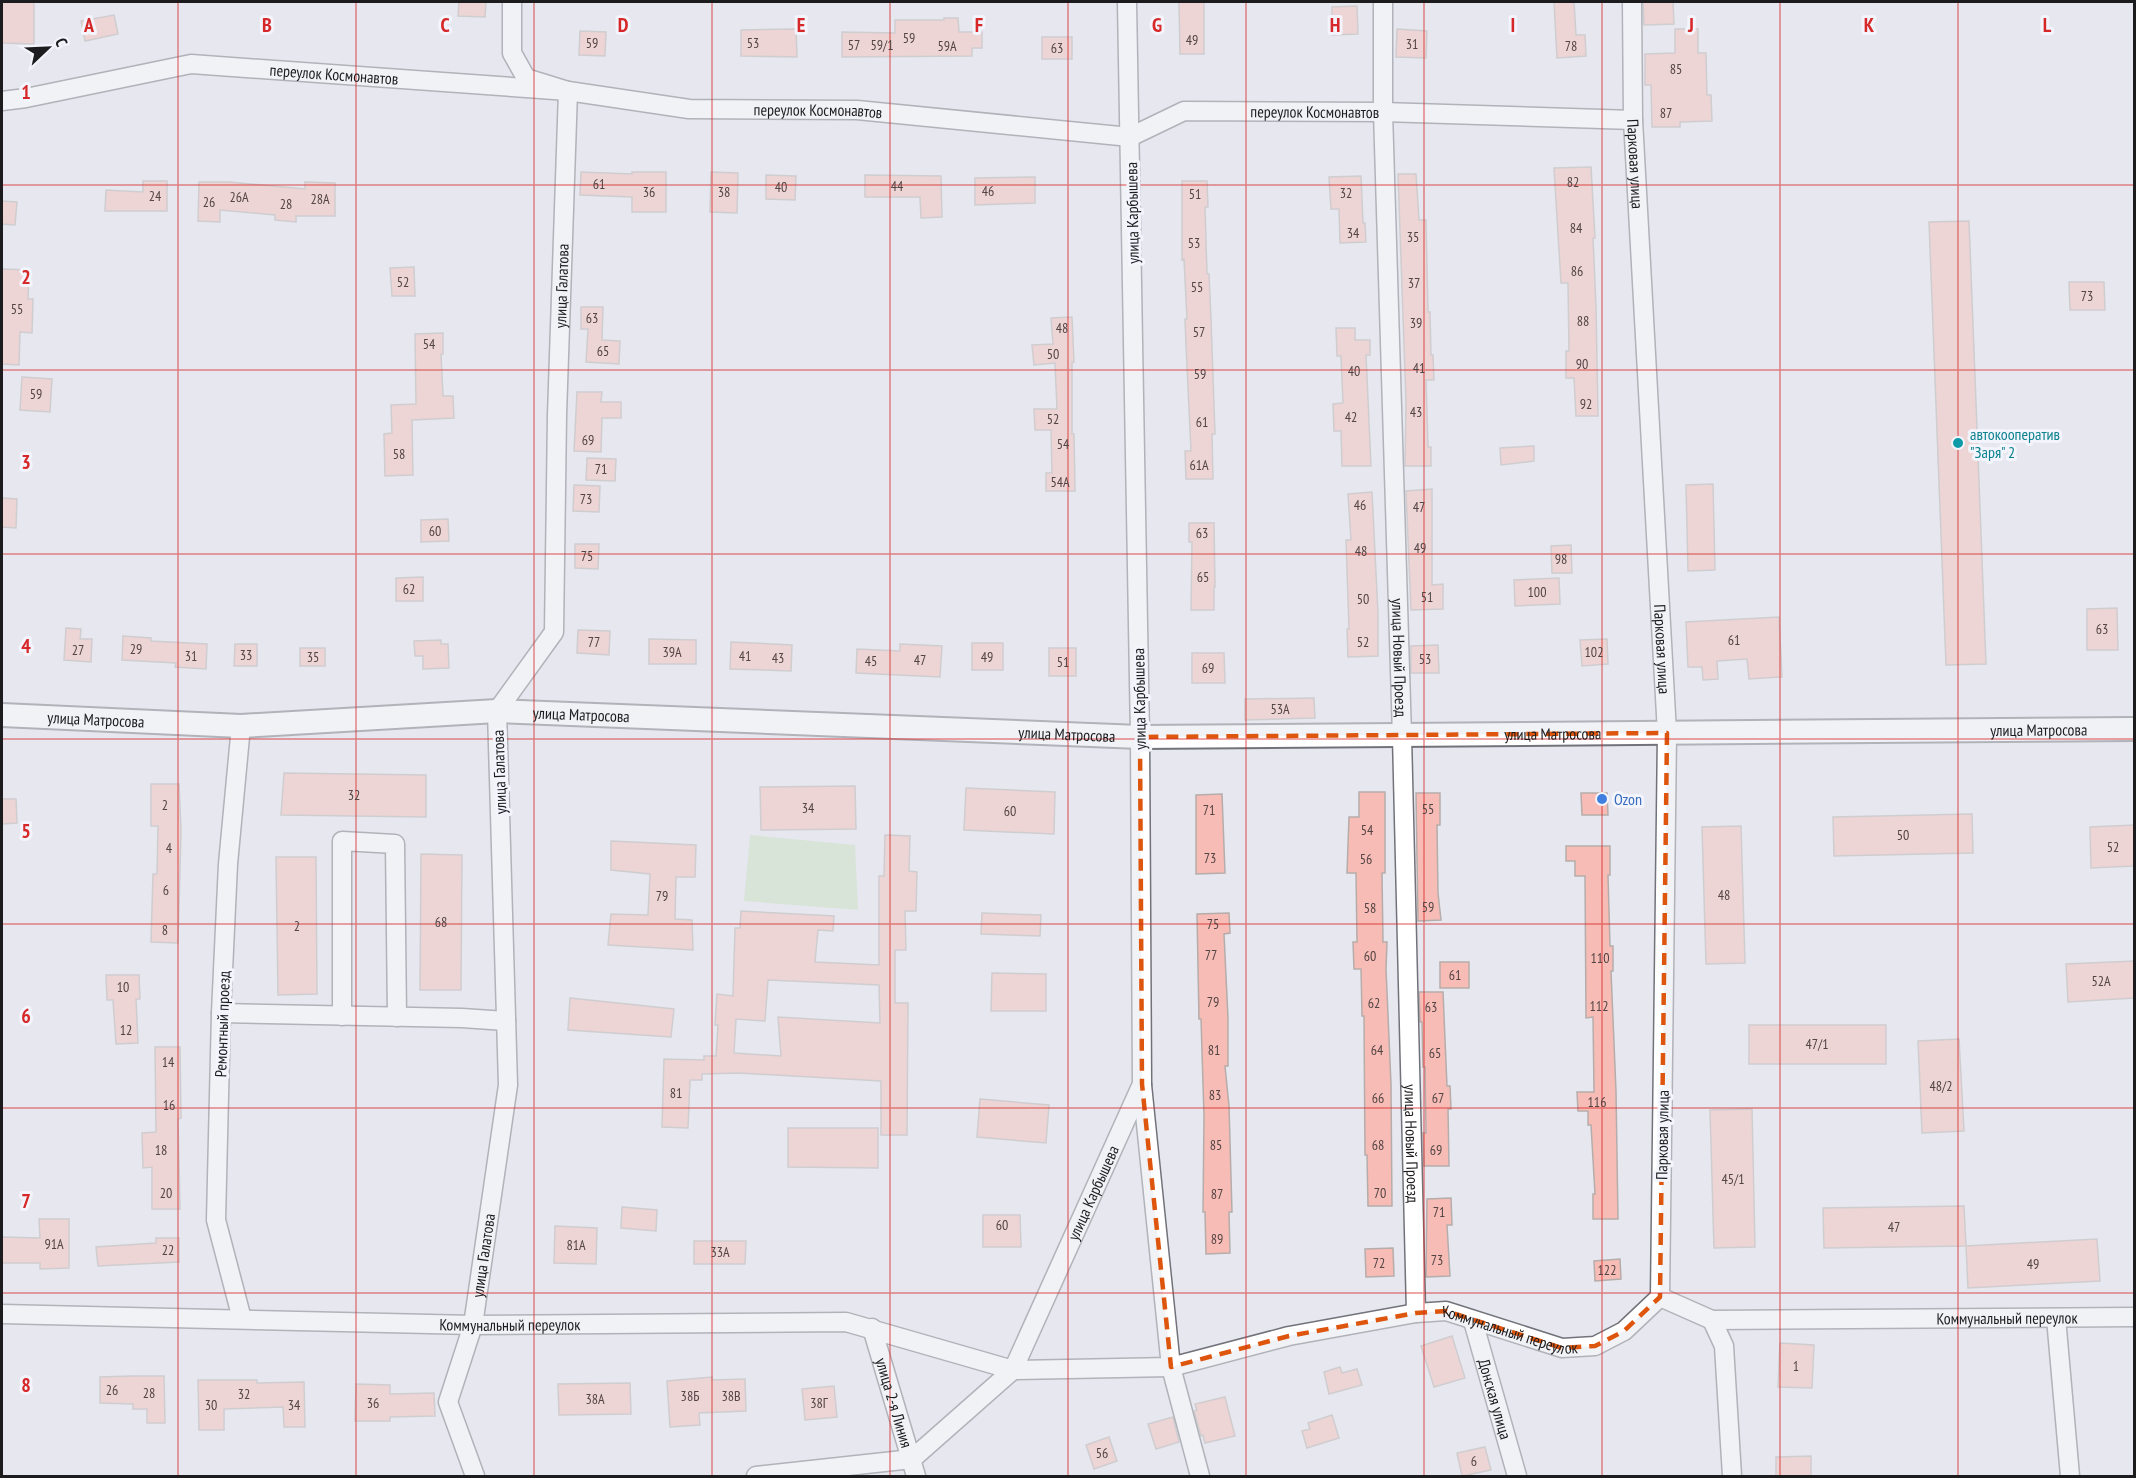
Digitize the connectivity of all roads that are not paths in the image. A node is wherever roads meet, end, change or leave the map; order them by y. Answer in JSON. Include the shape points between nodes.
{"nodes":[{"id":1,"x":512,"y":2,"type":"edge"},
{"id":2,"x":1127,"y":2,"type":"edge"},
{"id":3,"x":1383,"y":2,"type":"edge"},
{"id":4,"x":1632,"y":2,"type":"edge"},
{"id":5,"x":568,"y":92,"type":"junction"},
{"id":6,"x":2,"y":101,"type":"edge"},
{"id":7,"x":1383,"y":112,"type":"junction"},
{"id":8,"x":1633,"y":120,"type":"junction"},
{"id":9,"x":1130,"y":137,"type":"junction"},
{"id":10,"x":497,"y":711,"type":"junction"},
{"id":11,"x":2,"y":715,"type":"edge"},
{"id":12,"x":241,"y":726,"type":"junction"},
{"id":13,"x":2134,"y":729,"type":"edge"},
{"id":14,"x":1667,"y":733,"type":"junction"},
{"id":15,"x":1402,"y":736,"type":"junction"},
{"id":16,"x":1140,"y":737,"type":"junction"},
{"id":17,"x":221,"y":1013,"type":"junction"},
{"id":18,"x":342,"y":1016,"type":"junction"},
{"id":19,"x":397,"y":1017,"type":"junction"},
{"id":20,"x":506,"y":1022,"type":"junction"},
{"id":21,"x":1142,"y":1084,"type":"junction"},
{"id":22,"x":1660,"y":1297,"type":"junction"},
{"id":23,"x":1416,"y":1313,"type":"junction"},
{"id":24,"x":2,"y":1314,"type":"edge"},
{"id":25,"x":2134,"y":1317,"type":"edge"},
{"id":26,"x":2056,"y":1318,"type":"junction"},
{"id":27,"x":242,"y":1319,"type":"junction"},
{"id":28,"x":1712,"y":1320,"type":"junction"},
{"id":29,"x":1473,"y":1321,"type":"junction"},
{"id":30,"x":472,"y":1325,"type":"junction"},
{"id":31,"x":872,"y":1328,"type":"junction"},
{"id":32,"x":1171,"y":1367,"type":"junction"},
{"id":33,"x":1013,"y":1370,"type":"junction"},
{"id":34,"x":914,"y":1468,"type":"edge"},
{"id":35,"x":475,"y":1476,"type":"edge"},
{"id":36,"x":756,"y":1476,"type":"edge"},
{"id":37,"x":1200,"y":1476,"type":"edge"},
{"id":38,"x":1517,"y":1476,"type":"edge"},
{"id":39,"x":1732,"y":1476,"type":"edge"},
{"id":40,"x":2070,"y":1476,"type":"edge"}],
"edges":[{"from":1,"to":5,"type":"street","via":[[512,53],[526,78]]},
{"from":2,"to":9,"type":"street","name":"улица Карбышева"},
{"from":3,"to":7,"type":"street","name":"улица Новый Проезд"},
{"from":4,"to":8,"type":"street","name":"Парковая улица"},
{"from":5,"to":6,"type":"street","name":"переулок Космонавтов","via":[[191,64]]},
{"from":5,"to":9,"type":"street","name":"переулок Космонавтов","via":[[690,110],[857,110]]},
{"from":5,"to":10,"type":"street","name":"улица Галатова","via":[[554,632]]},
{"from":7,"to":8,"type":"street","name":"переулок Космонавтов"},
{"from":7,"to":9,"type":"street","name":"переулок Космонавтов","via":[[1184,111]]},
{"from":7,"to":15,"type":"street","name":"улица Новый Проезд"},
{"from":8,"to":14,"type":"street","name":"Парковая улица"},
{"from":9,"to":16,"type":"street","name":"улица Карбышева"},
{"from":10,"to":12,"type":"street","name":"улица Матросова"},
{"from":10,"to":16,"type":"street","name":"улица Матросова"},
{"from":10,"to":20,"type":"street","name":"улица Галатова"},
{"from":11,"to":12,"type":"street","name":"улица Матросова"},
{"from":12,"to":17,"type":"street","name":"Ремонтный проезд","via":[[228,864]]},
{"from":13,"to":14,"type":"street","name":"улица Матросова"},
{"from":14,"to":15,"type":"street","name":"улица Матросова"},
{"from":14,"to":22,"type":"street","name":"Парковая улица"},
{"from":15,"to":16,"type":"street","name":"улица Матросова"},
{"from":15,"to":23,"type":"street","name":"улица Новый Проезд"},
{"from":16,"to":21,"type":"street","name":"улица Карбышева"},
{"from":17,"to":18,"type":"street"},
{"from":17,"to":27,"type":"street","name":"Ремонтный проезд","via":[[216,1220]]},
{"from":18,"to":19,"type":"street"},
{"from":18,"to":19,"type":"street","via":[[342,842],[395,844]]},
{"from":19,"to":20,"type":"street"},
{"from":20,"to":30,"type":"street","name":"улица Галатова","via":[[508,1085]]},
{"from":21,"to":32,"type":"street"},
{"from":21,"to":33,"type":"street","name":"улица Карбышева"},
{"from":22,"to":28,"type":"street","name":"Коммунальный переулок"},
{"from":22,"to":29,"type":"street","name":"Коммунальный переулок","via":[[1624,1330],[1595,1346],[1562,1348]]},
{"from":23,"to":29,"type":"street","name":"Коммунальный переулок","via":[[1446,1311]]},
{"from":23,"to":32,"type":"street","name":"Коммунальный переулок","via":[[1289,1336]]},
{"from":24,"to":27,"type":"street","name":"Коммунальный переулок"},
{"from":25,"to":26,"type":"street","name":"Коммунальный переулок"},
{"from":26,"to":28,"type":"street","name":"Коммунальный переулок"},
{"from":26,"to":40,"type":"street"},
{"from":27,"to":30,"type":"street","name":"Коммунальный переулок"},
{"from":28,"to":39,"type":"street","via":[[1724,1346]]},
{"from":29,"to":38,"type":"street","name":"Донская улица"},
{"from":30,"to":31,"type":"street","name":"Коммунальный переулок","via":[[846,1322]]},
{"from":30,"to":35,"type":"street","name":"улица Галатова","via":[[448,1402]]},
{"from":31,"to":33,"type":"street","name":"Коммунальный переулок"},
{"from":31,"to":34,"type":"street","name":"улица 2-я Линия"},
{"from":32,"to":33,"type":"street","name":"Коммунальный переулок"},
{"from":32,"to":37,"type":"street"},
{"from":33,"to":34,"type":"street"},
{"from":34,"to":36,"type":"street"}]}
